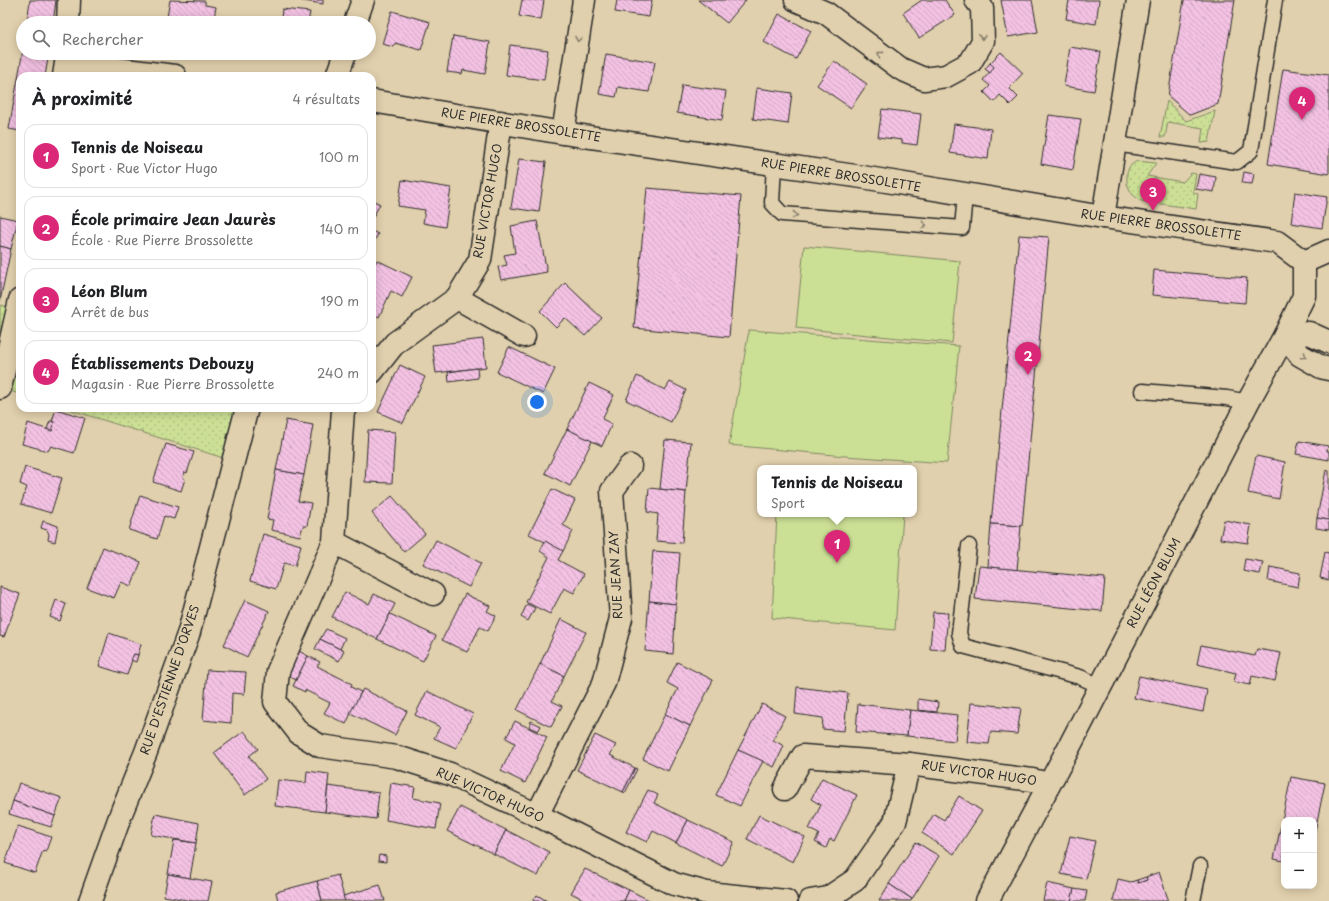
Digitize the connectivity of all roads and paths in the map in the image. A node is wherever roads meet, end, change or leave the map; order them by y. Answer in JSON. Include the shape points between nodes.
{"nodes":[{"id":1,"x":69,"y":0,"type":"edge"},
{"id":2,"x":363,"y":0,"type":"edge"},
{"id":3,"x":584,"y":0,"type":"edge"},
{"id":4,"x":796,"y":0,"type":"edge"},
{"id":5,"x":976,"y":0,"type":"edge"},
{"id":6,"x":1138,"y":0,"type":"edge"},
{"id":7,"x":1275,"y":0,"type":"edge"},
{"id":8,"x":68,"y":16,"type":"edge"},
{"id":9,"x":357,"y":16,"type":"edge"},
{"id":10,"x":343,"y":60,"type":"edge"},
{"id":11,"x":66,"y":64,"type":"edge"},
{"id":12,"x":139,"y":72,"type":"edge"},
{"id":13,"x":338,"y":72,"type":"edge"},
{"id":14,"x":376,"y":102,"type":"edge"},
{"id":15,"x":501,"y":122,"type":"junction"},
{"id":16,"x":563,"y":133,"type":"junction"},
{"id":17,"x":1115,"y":144,"type":"junction"},
{"id":18,"x":774,"y":164,"type":"junction"},
{"id":19,"x":965,"y":195,"type":"junction"},
{"id":20,"x":1103,"y":217,"type":"junction"},
{"id":21,"x":1329,"y":251,"type":"edge"},
{"id":22,"x":1304,"y":262,"type":"junction"},
{"id":23,"x":457,"y":298,"type":"junction"},
{"id":24,"x":16,"y":318,"type":"edge"},
{"id":25,"x":1285,"y":335,"type":"junction"},
{"id":26,"x":524,"y":336,"type":"dead end"},
{"id":27,"x":1329,"y":342,"type":"edge"},
{"id":28,"x":376,"y":367,"type":"edge"},
{"id":29,"x":1329,"y":369,"type":"edge"},
{"id":30,"x":0,"y":388,"type":"edge"},
{"id":31,"x":1142,"y":391,"type":"dead end"},
{"id":32,"x":1248,"y":402,"type":"junction"},
{"id":33,"x":247,"y":412,"type":"edge"},
{"id":34,"x":343,"y":412,"type":"edge"},
{"id":35,"x":630,"y":466,"type":"dead end"},
{"id":36,"x":334,"y":542,"type":"junction"},
{"id":37,"x":968,"y":546,"type":"dead end"},
{"id":38,"x":433,"y":594,"type":"dead end"},
{"id":39,"x":1100,"y":686,"type":"junction"},
{"id":40,"x":910,"y":764,"type":"junction"},
{"id":41,"x":1049,"y":784,"type":"junction"},
{"id":42,"x":785,"y":789,"type":"dead end"},
{"id":43,"x":537,"y":815,"type":"junction"},
{"id":44,"x":1200,"y":866,"type":"dead end"},
{"id":45,"x":90,"y":901,"type":"edge"},
{"id":46,"x":786,"y":901,"type":"edge"},
{"id":47,"x":810,"y":901,"type":"edge"},
{"id":48,"x":987,"y":901,"type":"edge"},
{"id":49,"x":1193,"y":901,"type":"edge"}],
"edges":[{"from":1,"to":8,"type":"street"},
{"from":2,"to":9,"type":"street"},
{"from":3,"to":16,"type":"street","one_way":true},
{"from":5,"to":4,"type":"street","one_way":true,"via":[[982,8],[982,41],[970,63],[946,76],[924,79],[901,69],[826,13]]},
{"from":6,"to":17,"type":"street"},
{"from":7,"to":17,"type":"lane","via":[[1251,151],[1237,162]]},
{"from":10,"to":13,"type":"street"},
{"from":11,"to":12,"type":"street"},
{"from":14,"to":15,"type":"street","name":"RUE PIERRE BROSSOLETTE"},
{"from":15,"to":16,"type":"street","name":"RUE PIERRE BROSSOLETTE"},
{"from":15,"to":23,"type":"street","name":"RUE VICTOR HUGO","via":[[480,260]]},
{"from":16,"to":18,"type":"street","name":"RUE PIERRE BROSSOLETTE"},
{"from":17,"to":20,"type":"street"},
{"from":18,"to":19,"type":"street","name":"RUE PIERRE BROSSOLETTE"},
{"from":18,"to":19,"type":"lane","one_way":true,"via":[[772,203],[782,214],[962,228]]},
{"from":19,"to":20,"type":"street","name":"RUE PIERRE BROSSOLETTE"},
{"from":20,"to":22,"type":"street","name":"RUE PIERRE BROSSOLETTE","via":[[1277,242]]},
{"from":21,"to":22,"type":"street"},
{"from":22,"to":25,"type":"street","name":"RUE LÉON BLUM","via":[[1304,296]]},
{"from":23,"to":26,"type":"street"},
{"from":23,"to":28,"type":"street","name":"RUE VICTOR HUGO","via":[[394,343]]},
{"from":24,"to":30,"type":"street"},
{"from":25,"to":27,"type":"street","via":[[1309,333]]},
{"from":25,"to":29,"type":"street","one_way":true,"via":[[1300,355]]},
{"from":25,"to":32,"type":"street","name":"RUE LÉON BLUM"},
{"from":31,"to":32,"type":"lane"},
{"from":32,"to":39,"type":"street","name":"RUE LÉON BLUM"},
{"from":33,"to":45,"type":"street","name":"RUE D'ESTIENNE D'ORVES","via":[[189,632]]},
{"from":34,"to":36,"type":"street","name":"RUE VICTOR HUGO"},
{"from":35,"to":43,"type":"street","name":"RUE JEAN ZAY","via":[[612,491],[621,618],[604,683]]},
{"from":36,"to":38,"type":"street"},
{"from":36,"to":43,"type":"street","name":"RUE VICTOR HUGO","via":[[278,671],[275,702],[300,733],[320,746],[397,757],[450,774]]},
{"from":37,"to":39,"type":"lane","via":[[959,633],[963,646],[1080,677]]},
{"from":39,"to":41,"type":"street","name":"RUE LÉON BLUM"},
{"from":40,"to":41,"type":"street","name":"RUE VICTOR HUGO"},
{"from":40,"to":42,"type":"street","name":"RUE VICTOR HUGO","via":[[803,756]]},
{"from":40,"to":47,"type":"street","name":"RUE VICTOR HUGO","via":[[895,822],[854,880],[828,898]]},
{"from":41,"to":48,"type":"street","name":"RUE LÉON BLUM"},
{"from":43,"to":46,"type":"street","name":"RUE VICTOR HUGO","via":[[674,884],[707,893]]},
{"from":44,"to":49,"type":"lane"}]}
